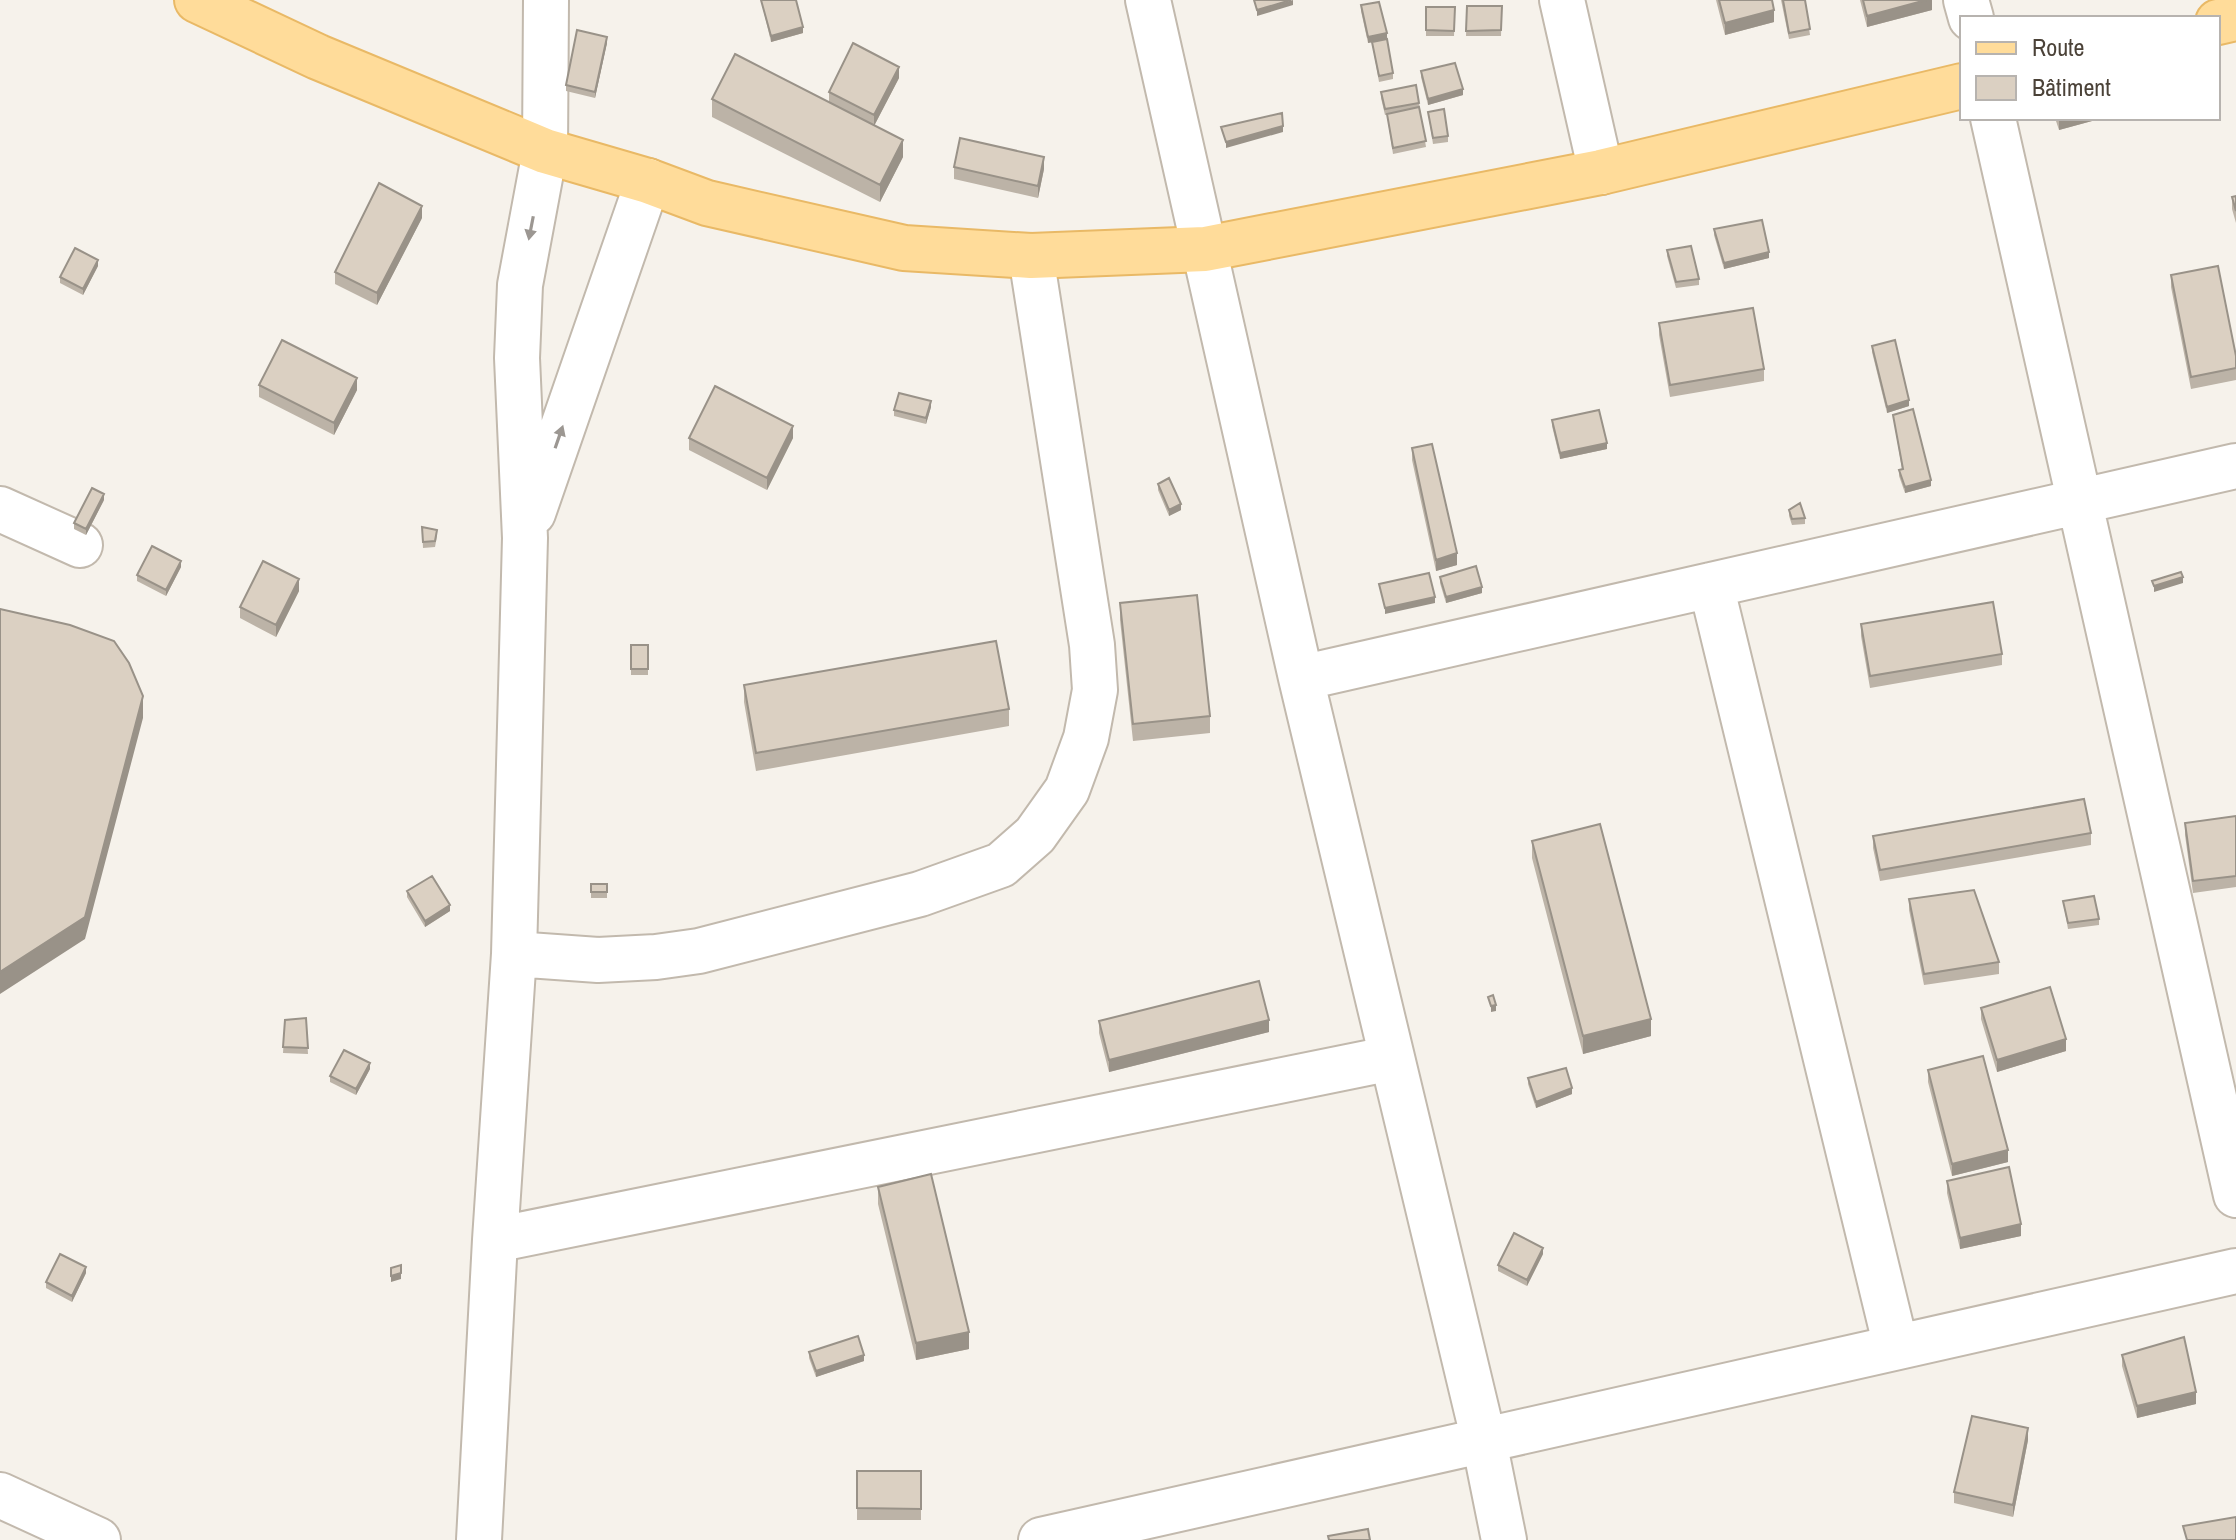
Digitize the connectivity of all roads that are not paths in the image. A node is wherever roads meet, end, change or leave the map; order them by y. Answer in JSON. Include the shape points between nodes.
{"nodes":[{"id":1,"x":197,"y":0,"type":"edge"},
{"id":2,"x":546,"y":0,"type":"edge"},
{"id":3,"x":1148,"y":0,"type":"edge"},
{"id":4,"x":1562,"y":0,"type":"edge"},
{"id":5,"x":1960,"y":86,"type":"edge"},
{"id":6,"x":1993,"y":120,"type":"edge"},
{"id":7,"x":545,"y":151,"type":"junction"},
{"id":8,"x":1601,"y":172,"type":"junction"},
{"id":9,"x":648,"y":181,"type":"junction"},
{"id":10,"x":1205,"y":249,"type":"junction"},
{"id":11,"x":1031,"y":256,"type":"junction"},
{"id":12,"x":2236,"y":466,"type":"edge"},
{"id":13,"x":2080,"y":501,"type":"junction"},
{"id":14,"x":0,"y":509,"type":"edge"},
{"id":15,"x":525,"y":538,"type":"junction"},
{"id":16,"x":80,"y":545,"type":"dead end"},
{"id":17,"x":1711,"y":585,"type":"junction"},
{"id":18,"x":1301,"y":678,"type":"junction"},
{"id":19,"x":514,"y":954,"type":"junction"},
{"id":20,"x":1392,"y":1058,"type":"junction"},
{"id":21,"x":2236,"y":1195,"type":"edge"},
{"id":22,"x":495,"y":1240,"type":"junction"},
{"id":23,"x":2236,"y":1271,"type":"edge"},
{"id":24,"x":1896,"y":1347,"type":"junction"},
{"id":25,"x":1484,"y":1441,"type":"junction"},
{"id":26,"x":0,"y":1495,"type":"edge"},
{"id":27,"x":98,"y":1540,"type":"edge"},
{"id":28,"x":479,"y":1540,"type":"edge"},
{"id":29,"x":1041,"y":1540,"type":"edge"},
{"id":30,"x":1504,"y":1540,"type":"edge"}],
"edges":[{"from":1,"to":7,"type":"main road","via":[[318,57]]},
{"from":2,"to":7,"type":"street"},
{"from":3,"to":10,"type":"street"},
{"from":4,"to":8,"type":"street"},
{"from":5,"to":8,"type":"main road"},
{"from":6,"to":13,"type":"street"},
{"from":7,"to":9,"type":"main road"},
{"from":7,"to":15,"type":"street","one_way":true,"via":[[520,285],[517,358]]},
{"from":8,"to":10,"type":"main road"},
{"from":9,"to":11,"type":"main road","via":[[707,203],[904,248]]},
{"from":15,"to":9,"type":"street","one_way":true},
{"from":10,"to":11,"type":"main road"},
{"from":10,"to":18,"type":"street"},
{"from":11,"to":19,"type":"street","via":[[1095,690],[1086,738],[1067,790],[1035,835],[1001,865],[964,879],[699,951],[598,960]]},
{"from":12,"to":13,"type":"street"},
{"from":13,"to":17,"type":"street"},
{"from":13,"to":21,"type":"street"},
{"from":14,"to":16,"type":"street"},
{"from":15,"to":19,"type":"street"},
{"from":17,"to":18,"type":"street"},
{"from":17,"to":24,"type":"street"},
{"from":18,"to":20,"type":"street"},
{"from":19,"to":22,"type":"street"},
{"from":20,"to":22,"type":"street"},
{"from":20,"to":25,"type":"street"},
{"from":22,"to":28,"type":"street"},
{"from":23,"to":24,"type":"street"},
{"from":24,"to":25,"type":"street"},
{"from":25,"to":29,"type":"street"},
{"from":25,"to":30,"type":"street"},
{"from":26,"to":27,"type":"street"}]}
